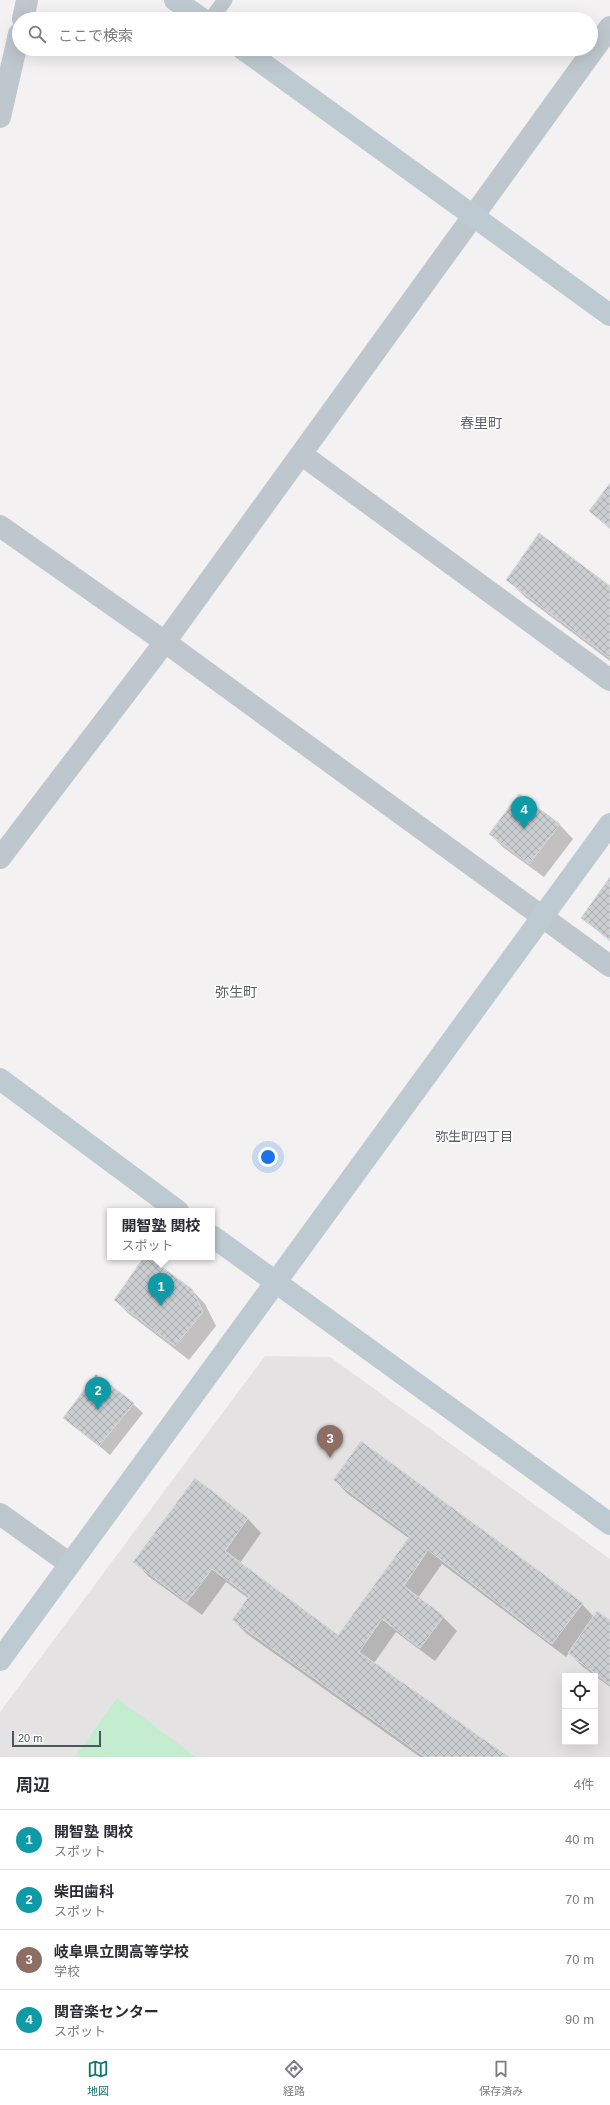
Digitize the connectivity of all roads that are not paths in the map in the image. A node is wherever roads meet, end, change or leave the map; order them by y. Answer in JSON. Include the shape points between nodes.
{"nodes":[{"id":1,"x":27,"y":0,"type":"edge"},
{"id":2,"x":175,"y":0,"type":"edge"},
{"id":3,"x":225,"y":0,"type":"edge"},
{"id":4,"x":24,"y":12,"type":"edge"},
{"id":5,"x":192,"y":12,"type":"edge"},
{"id":6,"x":216,"y":12,"type":"edge"},
{"id":7,"x":610,"y":27,"type":"edge"},
{"id":8,"x":598,"y":44,"type":"edge"},
{"id":9,"x":14,"y":56,"type":"edge"},
{"id":10,"x":253,"y":56,"type":"edge"},
{"id":11,"x":589,"y":56,"type":"edge"},
{"id":12,"x":0,"y":117,"type":"edge"},
{"id":13,"x":474,"y":216,"type":"junction"},
{"id":14,"x":610,"y":315,"type":"edge"},
{"id":15,"x":301,"y":454,"type":"junction"},
{"id":16,"x":0,"y":526,"type":"edge"},
{"id":17,"x":165,"y":642,"type":"junction"},
{"id":18,"x":610,"y":680,"type":"edge"},
{"id":19,"x":610,"y":824,"type":"edge"},
{"id":20,"x":0,"y":858,"type":"edge"},
{"id":21,"x":543,"y":917,"type":"junction"},
{"id":22,"x":610,"y":966,"type":"edge"},
{"id":23,"x":0,"y":1079,"type":"edge"},
{"id":24,"x":174,"y":1208,"type":"edge"},
{"id":25,"x":215,"y":1238,"type":"edge"},
{"id":26,"x":275,"y":1283,"type":"junction"},
{"id":27,"x":0,"y":1514,"type":"edge"},
{"id":28,"x":610,"y":1524,"type":"edge"},
{"id":29,"x":70,"y":1564,"type":"junction"},
{"id":30,"x":0,"y":1660,"type":"edge"}],
"edges":[{"from":1,"to":4,"type":"street"},
{"from":2,"to":5,"type":"street"},
{"from":3,"to":6,"type":"lane"},
{"from":7,"to":8,"type":"street"},
{"from":9,"to":12,"type":"street"},
{"from":10,"to":13,"type":"street"},
{"from":11,"to":13,"type":"street"},
{"from":13,"to":14,"type":"street"},
{"from":13,"to":15,"type":"street"},
{"from":15,"to":17,"type":"street"},
{"from":15,"to":18,"type":"street"},
{"from":16,"to":17,"type":"street"},
{"from":17,"to":20,"type":"street"},
{"from":17,"to":21,"type":"street"},
{"from":19,"to":21,"type":"street"},
{"from":21,"to":22,"type":"street"},
{"from":21,"to":26,"type":"street"},
{"from":23,"to":24,"type":"street"},
{"from":25,"to":26,"type":"street"},
{"from":26,"to":28,"type":"street"},
{"from":26,"to":29,"type":"street"},
{"from":27,"to":29,"type":"street"},
{"from":29,"to":30,"type":"street"}]}
